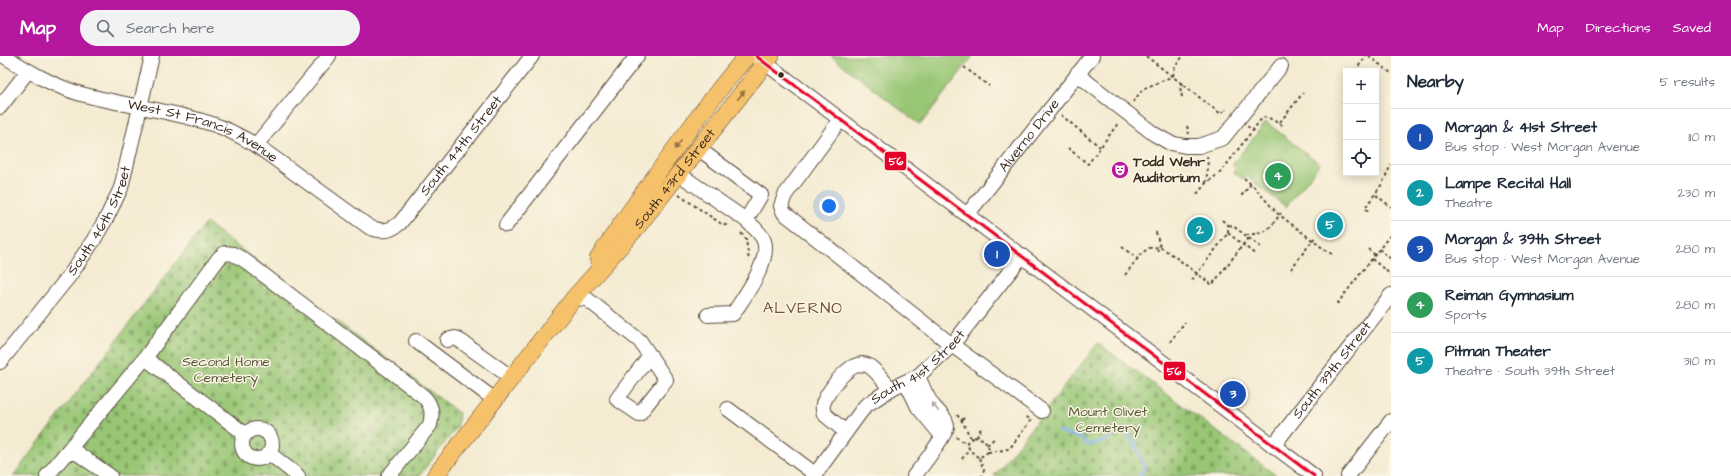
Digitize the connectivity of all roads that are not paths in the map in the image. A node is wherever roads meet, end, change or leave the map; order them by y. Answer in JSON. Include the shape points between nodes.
{"nodes":[{"id":1,"x":4,"y":56,"type":"edge"},
{"id":2,"x":152,"y":56,"type":"edge"},
{"id":3,"x":328,"y":56,"type":"edge"},
{"id":4,"x":532,"y":56,"type":"edge"},
{"id":5,"x":637,"y":56,"type":"edge"},
{"id":6,"x":747,"y":56,"type":"edge"},
{"id":7,"x":1092,"y":56,"type":"edge"},
{"id":8,"x":764,"y":58,"type":"edge"},
{"id":9,"x":1281,"y":66,"type":"dead end"},
{"id":10,"x":28,"y":71,"type":"junction"},
{"id":11,"x":1078,"y":74,"type":"junction"},
{"id":12,"x":0,"y":107,"type":"edge"},
{"id":13,"x":140,"y":107,"type":"junction"},
{"id":14,"x":701,"y":114,"type":"junction"},
{"id":15,"x":840,"y":120,"type":"junction"},
{"id":16,"x":717,"y":126,"type":"junction"},
{"id":17,"x":256,"y":145,"type":"junction"},
{"id":18,"x":699,"y":149,"type":"junction"},
{"id":19,"x":679,"y":174,"type":"junction"},
{"id":20,"x":967,"y":215,"type":"junction"},
{"id":21,"x":506,"y":225,"type":"dead end"},
{"id":22,"x":740,"y":225,"type":"junction"},
{"id":23,"x":387,"y":231,"type":"joint"},
{"id":24,"x":1022,"y":256,"type":"junction"},
{"id":25,"x":1391,"y":295,"type":"edge"},
{"id":26,"x":574,"y":298,"type":"junction"},
{"id":27,"x":708,"y":315,"type":"dead end"},
{"id":28,"x":447,"y":340,"type":"dead end"},
{"id":29,"x":416,"y":341,"type":"dead end"},
{"id":30,"x":952,"y":345,"type":"junction"},
{"id":31,"x":650,"y":355,"type":"dead end"},
{"id":32,"x":145,"y":358,"type":"junction"},
{"id":33,"x":0,"y":362,"type":"edge"},
{"id":34,"x":512,"y":378,"type":"junction"},
{"id":35,"x":912,"y":379,"type":"junction"},
{"id":36,"x":891,"y":389,"type":"junction"},
{"id":37,"x":495,"y":400,"type":"junction"},
{"id":38,"x":728,"y":409,"type":"dead end"},
{"id":39,"x":1042,"y":410,"type":"dead end"},
{"id":40,"x":1391,"y":421,"type":"edge"},
{"id":41,"x":846,"y":432,"type":"junction"},
{"id":42,"x":245,"y":434,"type":"junction"},
{"id":43,"x":1273,"y":446,"type":"junction"},
{"id":44,"x":66,"y":453,"type":"junction"},
{"id":45,"x":270,"y":454,"type":"junction"},
{"id":46,"x":815,"y":475,"type":"edge"},
{"id":47,"x":47,"y":476,"type":"edge"},
{"id":48,"x":110,"y":476,"type":"edge"},
{"id":49,"x":298,"y":476,"type":"edge"},
{"id":50,"x":389,"y":476,"type":"edge"},
{"id":51,"x":435,"y":476,"type":"edge"},
{"id":52,"x":914,"y":476,"type":"edge"},
{"id":53,"x":1314,"y":476,"type":"edge"},
{"id":54,"x":1348,"y":476,"type":"edge"}],
"edges":[{"from":1,"to":10,"type":"street","name":"West St Francis Avenue"},
{"from":2,"to":13,"type":"street","name":"South 46th Street"},
{"from":3,"to":17,"type":"street"},
{"from":4,"to":23,"type":"street","name":"South 44th Street","via":[[400,223]]},
{"from":5,"to":21,"type":"street"},
{"from":6,"to":14,"type":"main road","name":"South 43rd Street"},
{"from":7,"to":11,"type":"street","name":"Alverno Drive"},
{"from":8,"to":15,"type":"street"},
{"from":16,"to":8,"type":"main road","name":"South 43rd Street","one_way":true},
{"from":9,"to":11,"type":"street","via":[[1223,138],[1198,146],[1170,143],[1154,134]]},
{"from":10,"to":12,"type":"street"},
{"from":10,"to":13,"type":"street","name":"West St Francis Avenue","via":[[80,93]]},
{"from":11,"to":20,"type":"street","name":"Alverno Drive"},
{"from":13,"to":17,"type":"street","name":"West St Francis Avenue","via":[[216,125]]},
{"from":13,"to":33,"type":"street","name":"South 46th Street","via":[[121,188],[103,223],[70,275]]},
{"from":14,"to":16,"type":"main road"},
{"from":14,"to":26,"type":"main road","name":"South 43rd Street","one_way":true,"via":[[618,228]]},
{"from":15,"to":20,"type":"street"},
{"from":15,"to":30,"type":"street","via":[[785,195],[781,206],[784,213]]},
{"from":16,"to":18,"type":"main road","name":"South 43rd Street"},
{"from":17,"to":23,"type":"street","name":"West St Francis Avenue","via":[[369,227]]},
{"from":18,"to":19,"type":"main road","name":"South 43rd Street"},
{"from":18,"to":22,"type":"street","via":[[761,195]]},
{"from":19,"to":22,"type":"street"},
{"from":19,"to":26,"type":"main road","name":"South 43rd Street"},
{"from":20,"to":24,"type":"street"},
{"from":22,"to":27,"type":"street","via":[[756,229],[764,240],[766,251],[762,263],[754,282],[733,314]]},
{"from":24,"to":30,"type":"street","name":"South 41st Street"},
{"from":24,"to":43,"type":"street"},
{"from":25,"to":43,"type":"street","name":"South 39th Street"},
{"from":26,"to":31,"type":"street","via":[[587,299],[640,341]]},
{"from":26,"to":34,"type":"main road","name":"South 43rd Street"},
{"from":28,"to":34,"type":"street","via":[[455,338],[462,342]]},
{"from":29,"to":37,"type":"street"},
{"from":30,"to":35,"type":"street","name":"South 41st Street"},
{"from":30,"to":39,"type":"street"},
{"from":32,"to":42,"type":"street"},
{"from":32,"to":44,"type":"street"},
{"from":32,"to":50,"type":"street","via":[[219,258],[225,253],[233,254],[411,386],[430,403],[430,425]]},
{"from":34,"to":37,"type":"main road","name":"South 43rd Street"},
{"from":35,"to":36,"type":"street","name":"South 41st Street"},
{"from":35,"to":52,"type":"street","via":[[945,420],[947,427],[934,450]]},
{"from":36,"to":41,"type":"street","name":"South 41st Street","via":[[866,406]]},
{"from":36,"to":41,"type":"street","via":[[868,366],[858,364],[847,369],[822,406],[824,414]]},
{"from":37,"to":51,"type":"main road","name":"South 43rd Street"},
{"from":38,"to":46,"type":"street"},
{"from":40,"to":54,"type":"street"},
{"from":41,"to":46,"type":"street","name":"South 41st Street"},
{"from":42,"to":45,"type":"street","via":[[259,429],[268,434],[272,444]]},
{"from":42,"to":45,"type":"street","via":[[241,443],[247,457],[256,460]]},
{"from":43,"to":53,"type":"street"},
{"from":44,"to":47,"type":"street"},
{"from":44,"to":48,"type":"street","via":[[77,453]]},
{"from":45,"to":49,"type":"street"}]}
